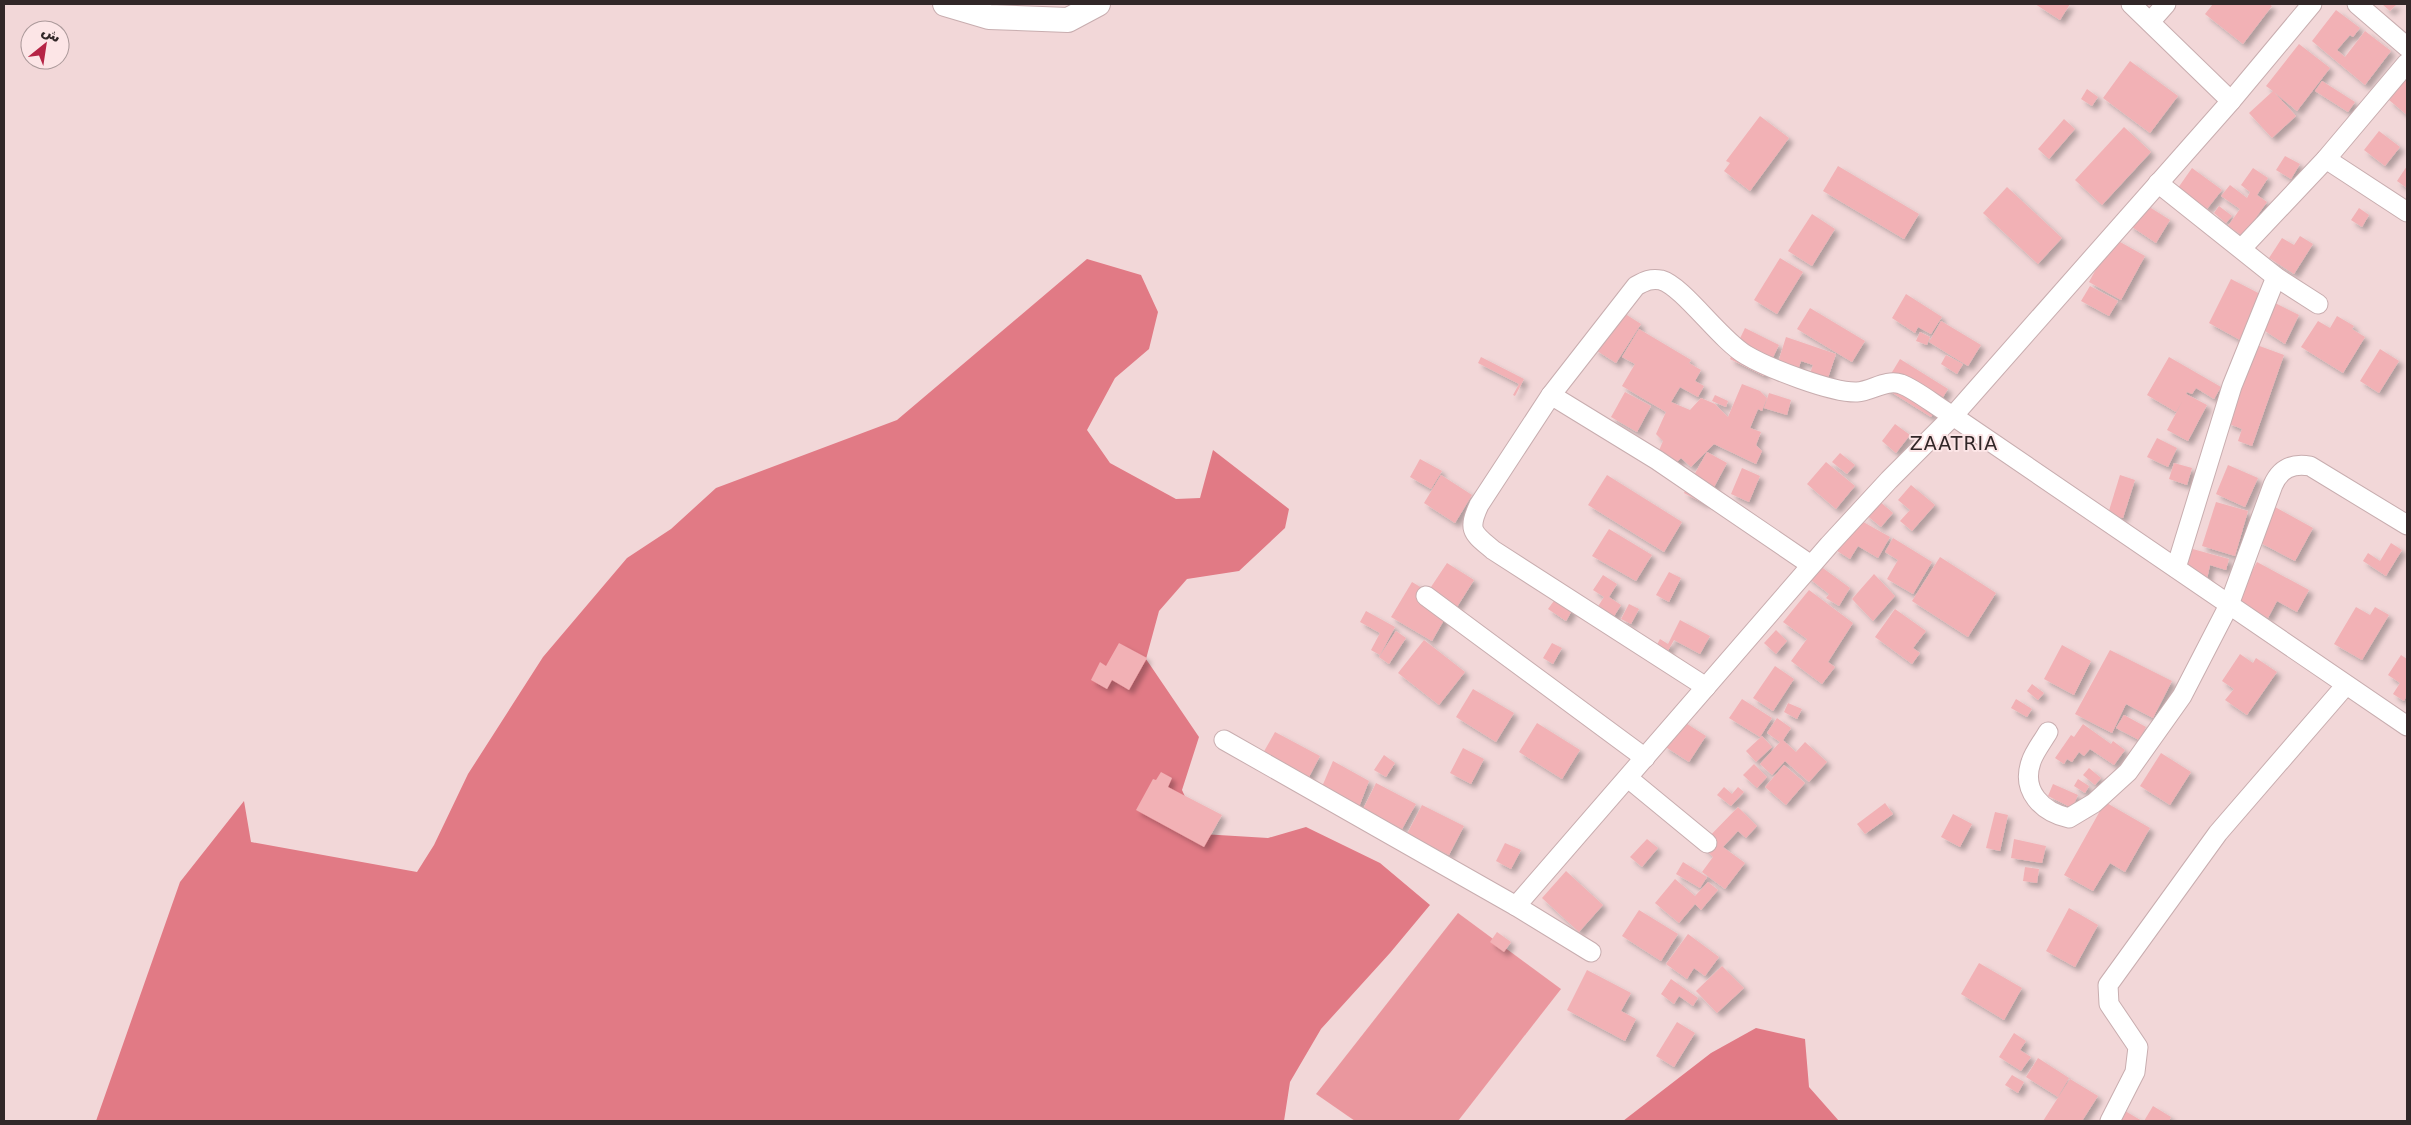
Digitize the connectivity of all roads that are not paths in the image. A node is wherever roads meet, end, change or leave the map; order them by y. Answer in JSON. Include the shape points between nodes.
{"nodes":[{"id":1,"x":945,"y":4,"type":"edge"},
{"id":2,"x":1098,"y":4,"type":"edge"},
{"id":3,"x":2131,"y":4,"type":"edge"},
{"id":4,"x":2166,"y":4,"type":"edge"},
{"id":5,"x":2312,"y":4,"type":"edge"},
{"id":6,"x":2357,"y":4,"type":"edge"},
{"id":7,"x":2150,"y":22,"type":"junction"},
{"id":8,"x":2407,"y":47,"type":"edge"},
{"id":9,"x":2407,"y":63,"type":"edge"},
{"id":10,"x":2231,"y":101,"type":"junction"},
{"id":11,"x":2326,"y":158,"type":"junction"},
{"id":12,"x":2158,"y":183,"type":"junction"},
{"id":13,"x":2407,"y":212,"type":"edge"},
{"id":14,"x":2242,"y":248,"type":"junction"},
{"id":15,"x":2276,"y":277,"type":"junction"},
{"id":16,"x":2318,"y":304,"type":"dead end"},
{"id":17,"x":1551,"y":394,"type":"junction"},
{"id":18,"x":1952,"y":416,"type":"junction"},
{"id":19,"x":2407,"y":525,"type":"edge"},
{"id":20,"x":1811,"y":565,"type":"junction"},
{"id":21,"x":2176,"y":568,"type":"junction"},
{"id":22,"x":1426,"y":596,"type":"dead end"},
{"id":23,"x":2229,"y":605,"type":"junction"},
{"id":24,"x":2346,"y":684,"type":"junction"},
{"id":25,"x":1706,"y":687,"type":"junction"},
{"id":26,"x":2407,"y":726,"type":"edge"},
{"id":27,"x":2048,"y":732,"type":"dead end"},
{"id":28,"x":1224,"y":740,"type":"dead end"},
{"id":29,"x":1645,"y":758,"type":"junction"},
{"id":30,"x":1628,"y":778,"type":"junction"},
{"id":31,"x":1707,"y":843,"type":"dead end"},
{"id":32,"x":1516,"y":906,"type":"junction"},
{"id":33,"x":1591,"y":952,"type":"dead end"},
{"id":34,"x":2110,"y":1121,"type":"edge"}],
"edges":[{"from":1,"to":2,"type":"street","via":[[989,17],[1068,20]]},
{"from":3,"to":7,"type":"street"},
{"from":4,"to":7,"type":"street"},
{"from":5,"to":10,"type":"street"},
{"from":6,"to":8,"type":"street"},
{"from":7,"to":10,"type":"street"},
{"from":9,"to":11,"type":"street"},
{"from":10,"to":12,"type":"street"},
{"from":11,"to":13,"type":"street"},
{"from":11,"to":14,"type":"street"},
{"from":12,"to":14,"type":"street"},
{"from":12,"to":18,"type":"street"},
{"from":14,"to":15,"type":"street"},
{"from":15,"to":16,"type":"street"},
{"from":15,"to":21,"type":"street","via":[[2232,386]]},
{"from":17,"to":18,"type":"street","via":[[1636,286],[1648,279],[1663,280],[1681,293],[1720,334],[1746,355],[1828,388],[1857,392],[1888,383],[1900,384]]},
{"from":17,"to":20,"type":"street","via":[[1657,460]]},
{"from":17,"to":25,"type":"street","via":[[1479,506],[1471,522],[1474,534],[1493,550]]},
{"from":18,"to":20,"type":"street"},
{"from":18,"to":21,"type":"street"},
{"from":19,"to":23,"type":"street","via":[[2310,466],[2291,466],[2277,477]]},
{"from":20,"to":25,"type":"street"},
{"from":21,"to":23,"type":"street"},
{"from":22,"to":29,"type":"street"},
{"from":23,"to":24,"type":"street"},
{"from":23,"to":27,"type":"street","via":[[2182,696],[2141,756],[2094,803],[2069,818],[2056,815],[2040,804],[2030,790],[2031,762]]},
{"from":24,"to":26,"type":"street"},
{"from":24,"to":34,"type":"street","via":[[2218,833],[2108,985],[2109,1004],[2138,1048],[2135,1072]]},
{"from":25,"to":29,"type":"street"},
{"from":28,"to":32,"type":"street"},
{"from":29,"to":30,"type":"street"},
{"from":30,"to":31,"type":"street"},
{"from":30,"to":32,"type":"street"},
{"from":32,"to":33,"type":"street"}]}
